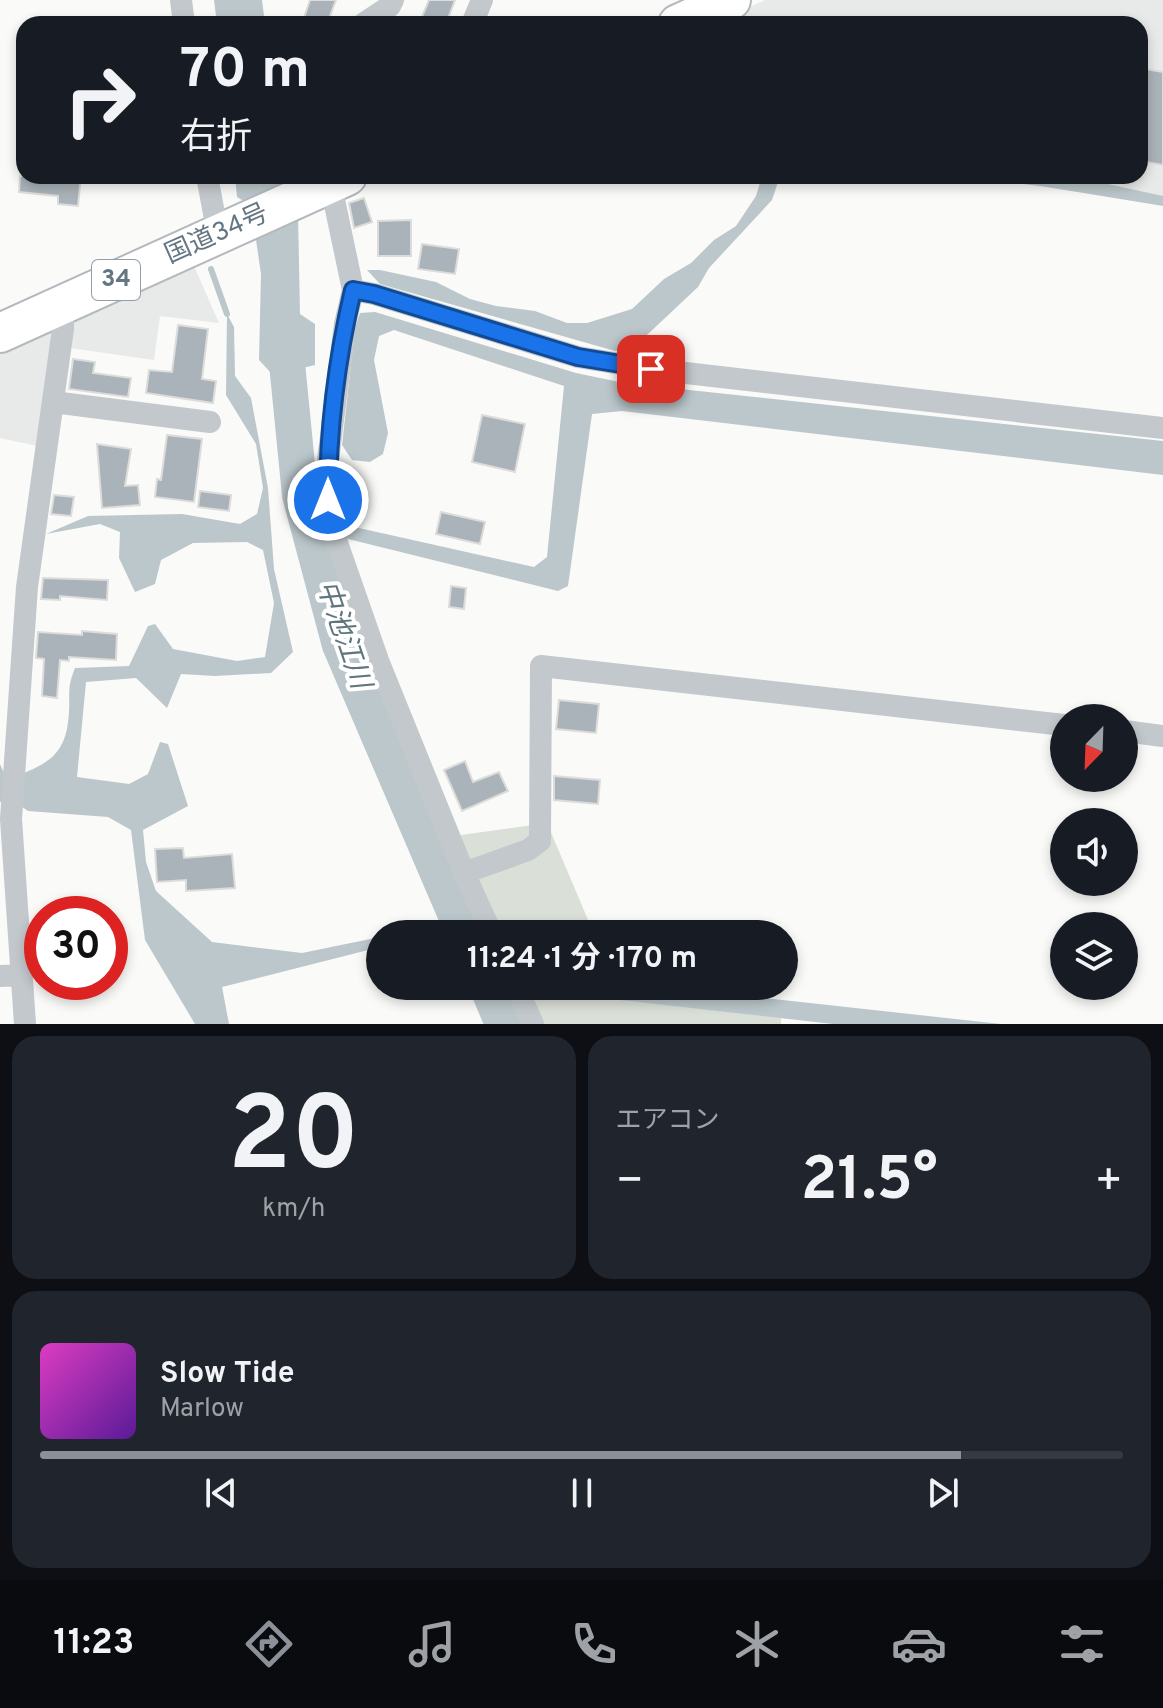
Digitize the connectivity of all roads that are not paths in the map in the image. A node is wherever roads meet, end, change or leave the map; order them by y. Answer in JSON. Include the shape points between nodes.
{"nodes":[{"id":1,"x":393,"y":0,"type":"edge"},
{"id":2,"x":731,"y":0,"type":"edge"},
{"id":3,"x":375,"y":16,"type":"edge"},
{"id":4,"x":696,"y":16,"type":"edge"},
{"id":5,"x":210,"y":184,"type":"edge"},
{"id":6,"x":326,"y":184,"type":"edge"},
{"id":7,"x":330,"y":184,"type":"edge"},
{"id":8,"x":225,"y":231,"type":"junction"},
{"id":9,"x":353,"y":290,"type":"junction"},
{"id":10,"x":63,"y":304,"type":"junction"},
{"id":11,"x":0,"y":333,"type":"edge"},
{"id":12,"x":53,"y":402,"type":"junction"},
{"id":13,"x":210,"y":422,"type":"dead end"},
{"id":14,"x":1163,"y":428,"type":"edge"},
{"id":15,"x":11,"y":647,"type":"edge"},
{"id":16,"x":1050,"y":723,"type":"edge"},
{"id":17,"x":1138,"y":733,"type":"edge"},
{"id":18,"x":1163,"y":736,"type":"edge"},
{"id":19,"x":464,"y":873,"type":"junction"},
{"id":20,"x":486,"y":920,"type":"edge"},
{"id":21,"x":11,"y":976,"type":"edge"},
{"id":22,"x":522,"y":1000,"type":"edge"},
{"id":23,"x":25,"y":1024,"type":"edge"},
{"id":24,"x":533,"y":1024,"type":"edge"}],
"edges":[{"from":1,"to":3,"type":"street"},
{"from":2,"to":4,"type":"highway"},
{"from":5,"to":8,"type":"street"},
{"from":6,"to":8,"type":"highway","name":"国道34号","number":"34"},
{"from":7,"to":9,"type":"street"},
{"from":8,"to":10,"type":"highway","name":"国道34号","number":"34"},
{"from":9,"to":14,"type":"street","via":[[578,357],[636,367]]},
{"from":9,"to":19,"type":"street","via":[[328,460],[334,534],[379,663]]},
{"from":10,"to":11,"type":"highway","name":"国道34号","number":"34"},
{"from":10,"to":12,"type":"street"},
{"from":12,"to":13,"type":"street"},
{"from":12,"to":15,"type":"street"},
{"from":15,"to":21,"type":"street"},
{"from":16,"to":19,"type":"street","via":[[541,666],[540,841]]},
{"from":17,"to":18,"type":"street"},
{"from":19,"to":20,"type":"street"},
{"from":21,"to":23,"type":"street"},
{"from":22,"to":24,"type":"street"}]}
